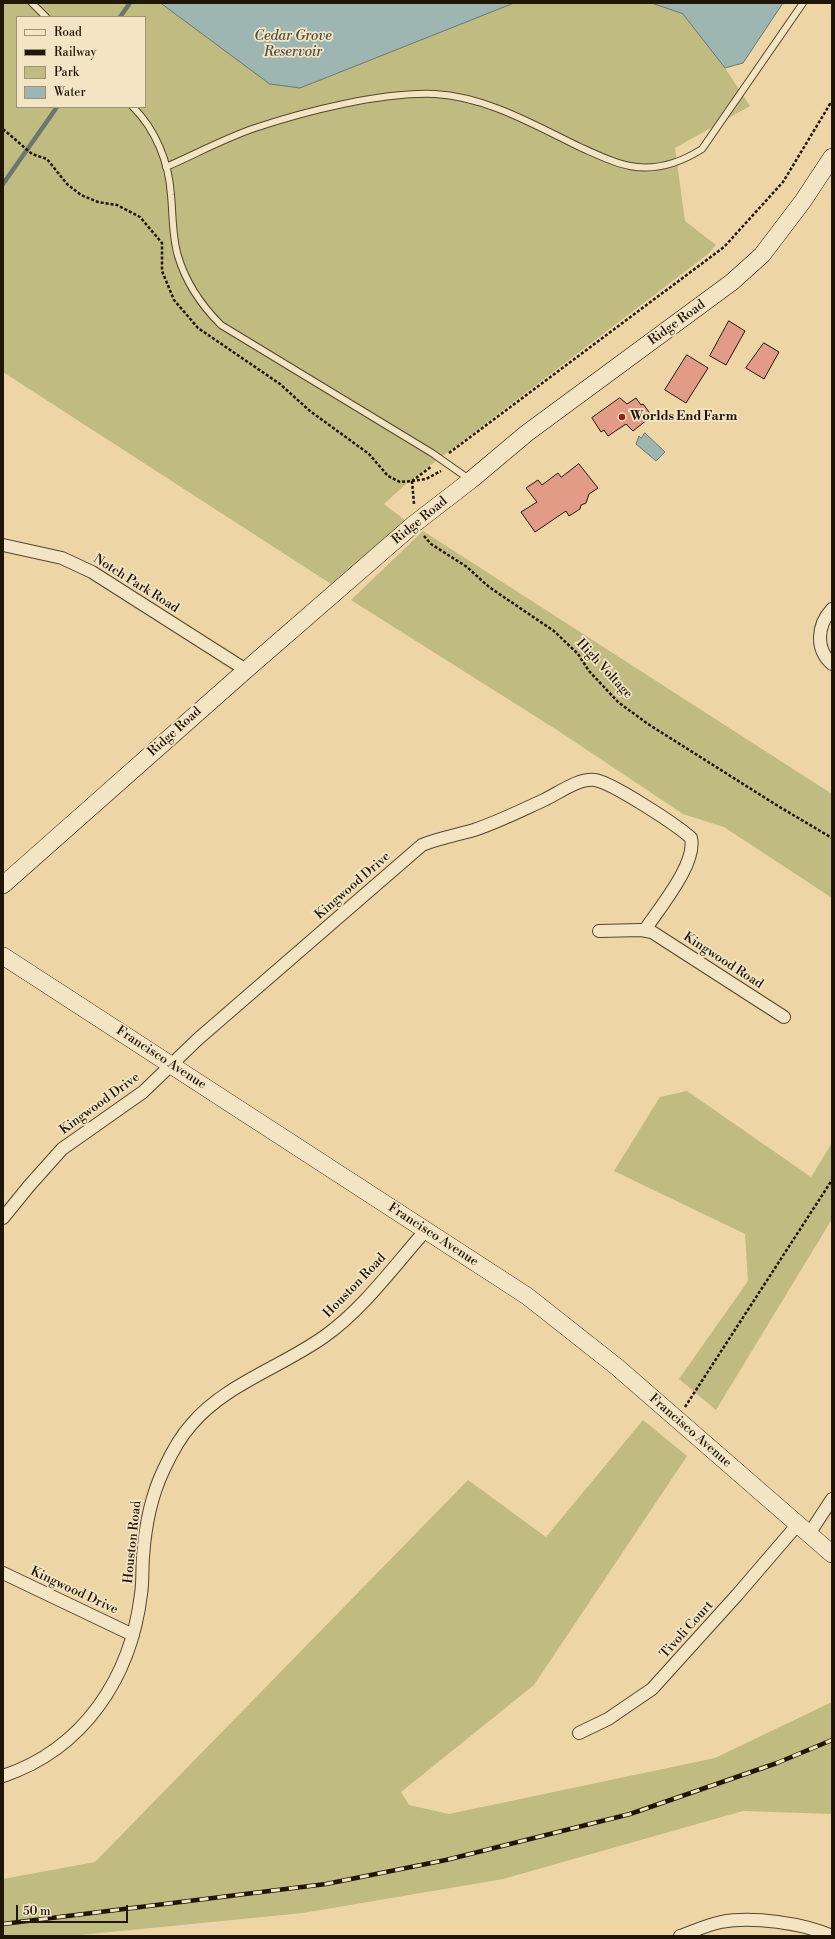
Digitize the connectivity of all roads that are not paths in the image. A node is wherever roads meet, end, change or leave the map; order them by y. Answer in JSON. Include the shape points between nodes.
{"nodes":[{"id":1,"x":32,"y":3,"type":"edge"},
{"id":2,"x":804,"y":3,"type":"edge"},
{"id":3,"x":45,"y":16,"type":"edge"},
{"id":4,"x":134,"y":108,"type":"edge"},
{"id":5,"x":832,"y":156,"type":"edge"},
{"id":6,"x":166,"y":167,"type":"junction"},
{"id":7,"x":471,"y":480,"type":"junction"},
{"id":8,"x":3,"y":545,"type":"edge"},
{"id":9,"x":832,"y":609,"type":"edge"},
{"id":10,"x":832,"y":664,"type":"edge"},
{"id":11,"x":246,"y":670,"type":"junction"},
{"id":12,"x":3,"y":885,"type":"edge"},
{"id":13,"x":645,"y":930,"type":"junction"},
{"id":14,"x":599,"y":931,"type":"dead end"},
{"id":15,"x":3,"y":956,"type":"edge"},
{"id":16,"x":784,"y":1017,"type":"dead end"},
{"id":17,"x":171,"y":1064,"type":"junction"},
{"id":18,"x":3,"y":1218,"type":"edge"},
{"id":19,"x":426,"y":1230,"type":"junction"},
{"id":20,"x":832,"y":1499,"type":"edge"},
{"id":21,"x":803,"y":1529,"type":"junction"},
{"id":22,"x":832,"y":1554,"type":"edge"},
{"id":23,"x":3,"y":1573,"type":"edge"},
{"id":24,"x":133,"y":1634,"type":"junction"},
{"id":25,"x":579,"y":1733,"type":"dead end"},
{"id":26,"x":3,"y":1776,"type":"edge"},
{"id":27,"x":680,"y":1936,"type":"edge"},
{"id":28,"x":832,"y":1936,"type":"edge"}],
"edges":[{"from":1,"to":3,"type":"lane"},
{"from":2,"to":6,"type":"lane","via":[[702,149],[670,164],[644,168],[617,164],[493,107],[456,96],[417,94],[339,105],[254,128]]},
{"from":4,"to":6,"type":"lane","via":[[156,139]]},
{"from":5,"to":7,"type":"main road","name":"Ridge Road","via":[[804,201],[762,256],[732,282],[526,433]]},
{"from":6,"to":7,"type":"lane","via":[[178,255],[188,282],[220,325],[441,459]]},
{"from":7,"to":11,"type":"main road","name":"Ridge Road","via":[[414,524]]},
{"from":8,"to":11,"type":"street","name":"Notch Park Road","via":[[47,554],[92,572]]},
{"from":9,"to":10,"type":"street","via":[[823,622],[820,638],[824,655]]},
{"from":11,"to":12,"type":"main road","name":"Ridge Road"},
{"from":13,"to":14,"type":"street"},
{"from":13,"to":16,"type":"street","name":"Kingwood Road","via":[[652,932]]},
{"from":13,"to":17,"type":"street","name":"Kingwood Drive","via":[[685,868],[693,846],[691,838],[614,787],[595,780],[583,781],[475,830],[438,838],[422,845]]},
{"from":15,"to":17,"type":"main road","name":"Francisco Avenue"},
{"from":17,"to":18,"type":"street","name":"Kingwood Drive","via":[[143,1092],[62,1149]]},
{"from":17,"to":19,"type":"main road","name":"Francisco Avenue"},
{"from":19,"to":21,"type":"main road","name":"Francisco Avenue","via":[[527,1296],[617,1367]]},
{"from":19,"to":24,"type":"street","name":"Houston Road","via":[[369,1294],[326,1335],[235,1389],[211,1406],[191,1425],[164,1468],[152,1497],[143,1557],[142,1592]]},
{"from":20,"to":21,"type":"street","name":"Tivoli Court"},
{"from":21,"to":22,"type":"main road","name":"Francisco Avenue"},
{"from":21,"to":25,"type":"street","name":"Tivoli Court","via":[[737,1595],[652,1689],[608,1719]]},
{"from":23,"to":24,"type":"street","name":"Kingwood Drive"},
{"from":24,"to":26,"type":"street","name":"Houston Road","via":[[116,1679],[102,1704],[84,1724],[51,1753]]},
{"from":27,"to":28,"type":"street","via":[[722,1922],[765,1920],[822,1931]]}]}
